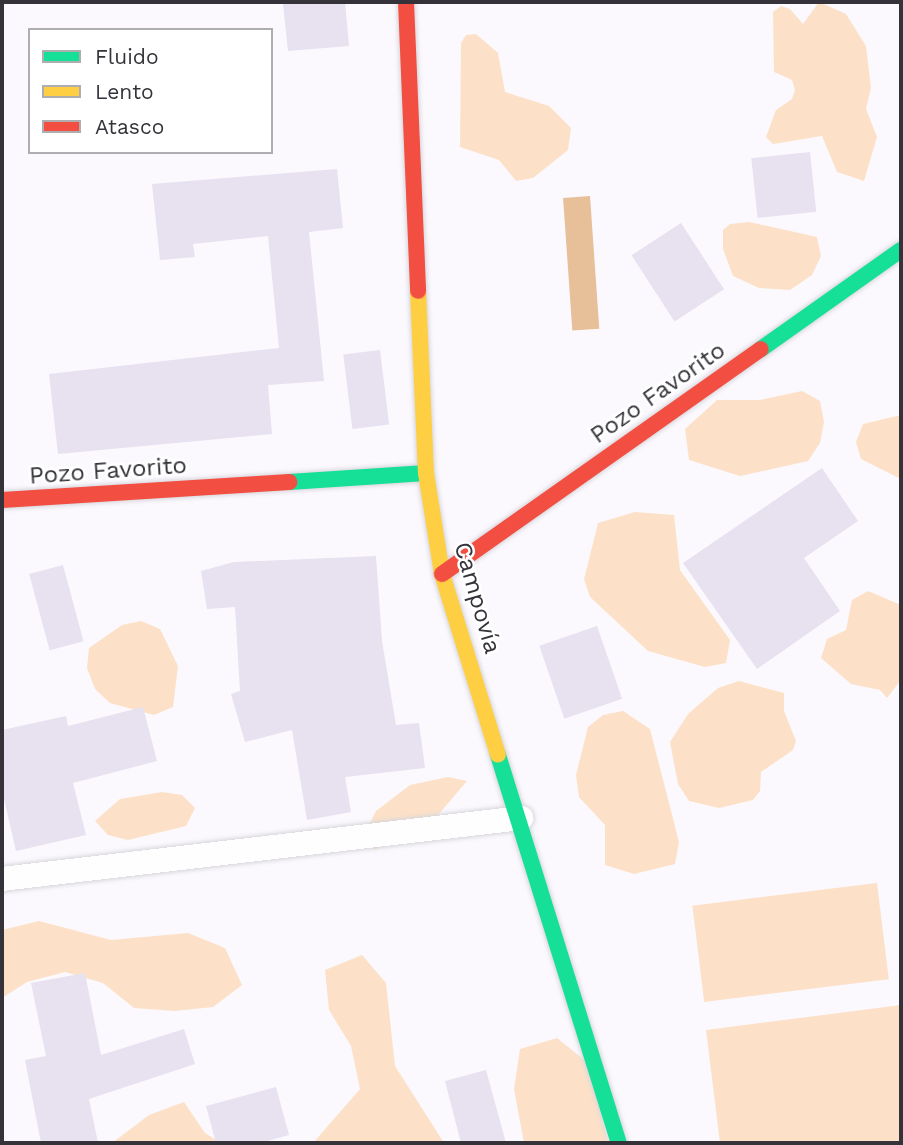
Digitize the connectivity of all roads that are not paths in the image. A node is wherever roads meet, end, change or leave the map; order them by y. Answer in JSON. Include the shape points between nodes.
{"nodes":[{"id":1,"x":406,"y":2,"type":"edge"},
{"id":2,"x":901,"y":250,"type":"edge"},
{"id":3,"x":426,"y":473,"type":"junction"},
{"id":4,"x":2,"y":500,"type":"edge"},
{"id":5,"x":442,"y":574,"type":"junction"},
{"id":6,"x":521,"y":818,"type":"junction"},
{"id":7,"x":2,"y":879,"type":"edge"},
{"id":8,"x":619,"y":1143,"type":"edge"}],
"edges":[{"from":1,"to":3,"type":"street","name":"Campovía"},
{"from":2,"to":5,"type":"street","name":"Pozo Favorito"},
{"from":3,"to":4,"type":"street","name":"Pozo Favorito"},
{"from":3,"to":5,"type":"street","name":"Campovía"},
{"from":5,"to":6,"type":"street","name":"Campovía"},
{"from":6,"to":7,"type":"lane"},
{"from":6,"to":8,"type":"street","name":"Campovía"}]}
